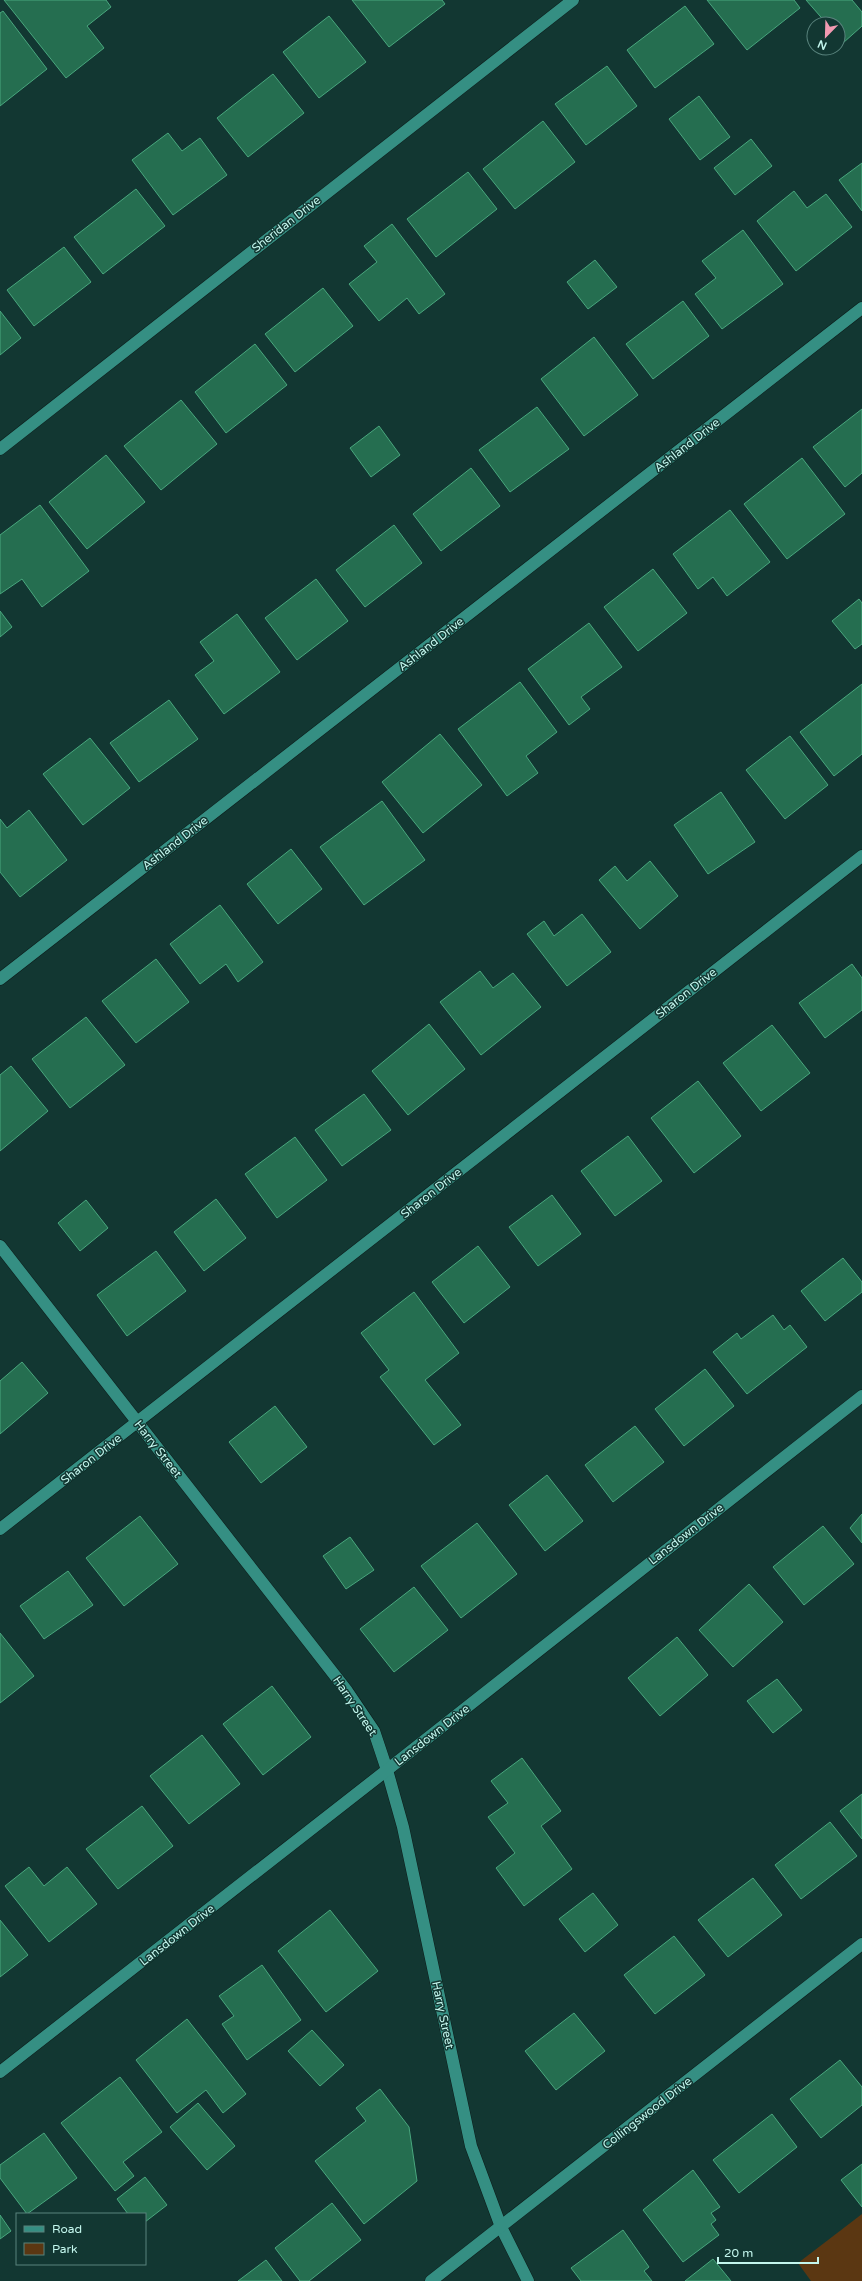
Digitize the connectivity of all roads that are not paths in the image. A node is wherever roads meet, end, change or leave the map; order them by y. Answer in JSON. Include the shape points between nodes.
{"nodes":[{"id":1,"x":573,"y":0,"type":"edge"},
{"id":2,"x":862,"y":308,"type":"edge"},
{"id":3,"x":0,"y":449,"type":"edge"},
{"id":4,"x":862,"y":856,"type":"edge"},
{"id":5,"x":0,"y":979,"type":"edge"},
{"id":6,"x":0,"y":1246,"type":"edge"},
{"id":7,"x":862,"y":1396,"type":"edge"},
{"id":8,"x":137,"y":1423,"type":"junction"},
{"id":9,"x":0,"y":1529,"type":"edge"},
{"id":10,"x":387,"y":1770,"type":"junction"},
{"id":11,"x":862,"y":1944,"type":"edge"},
{"id":12,"x":0,"y":2072,"type":"edge"},
{"id":13,"x":501,"y":2227,"type":"junction"},
{"id":14,"x":431,"y":2281,"type":"edge"},
{"id":15,"x":528,"y":2281,"type":"edge"}],
"edges":[{"from":1,"to":3,"type":"street","name":"Sheridan Drive"},
{"from":2,"to":5,"type":"street","name":"Ashland Drive"},
{"from":4,"to":8,"type":"street","name":"Sharon Drive"},
{"from":6,"to":8,"type":"street","name":"Harry Street"},
{"from":7,"to":10,"type":"street","name":"Lansdown Drive"},
{"from":8,"to":9,"type":"street","name":"Sharon Drive"},
{"from":8,"to":10,"type":"street","name":"Harry Street","via":[[347,1691],[374,1730]]},
{"from":10,"to":12,"type":"street","name":"Lansdown Drive"},
{"from":10,"to":13,"type":"street","name":"Harry Street","via":[[403,1827],[471,2146]]},
{"from":11,"to":13,"type":"street","name":"Collingswood Drive"},
{"from":13,"to":14,"type":"street","name":"Collingswood Drive"},
{"from":13,"to":15,"type":"street","name":"Harry Street"}]}
